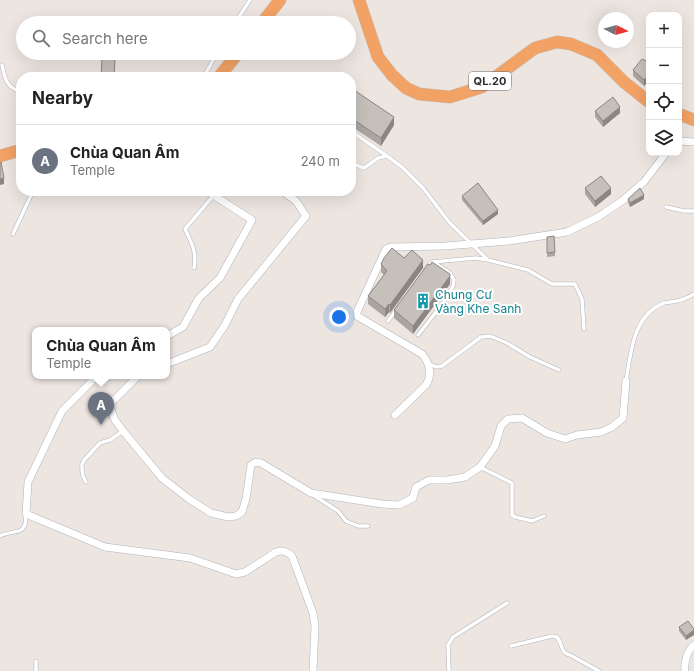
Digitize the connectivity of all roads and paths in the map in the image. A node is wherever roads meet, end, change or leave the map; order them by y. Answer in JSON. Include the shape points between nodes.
{"nodes":[{"id":1,"x":250,"y":0,"type":"edge"},
{"id":2,"x":280,"y":0,"type":"edge"},
{"id":3,"x":359,"y":0,"type":"edge"},
{"id":4,"x":240,"y":16,"type":"edge"},
{"id":5,"x":267,"y":16,"type":"edge"},
{"id":6,"x":214,"y":60,"type":"edge"},
{"id":7,"x":232,"y":60,"type":"edge"},
{"id":8,"x":2,"y":65,"type":"dead end"},
{"id":9,"x":207,"y":72,"type":"edge"},
{"id":10,"x":223,"y":72,"type":"edge"},
{"id":11,"x":16,"y":90,"type":"edge"},
{"id":12,"x":646,"y":100,"type":"edge"},
{"id":13,"x":682,"y":115,"type":"edge"},
{"id":14,"x":694,"y":120,"type":"edge"},
{"id":15,"x":356,"y":134,"type":"edge"},
{"id":16,"x":682,"y":141,"type":"edge"},
{"id":17,"x":694,"y":142,"type":"edge"},
{"id":18,"x":16,"y":151,"type":"edge"},
{"id":19,"x":0,"y":156,"type":"edge"},
{"id":20,"x":387,"y":156,"type":"junction"},
{"id":21,"x":664,"y":156,"type":"edge"},
{"id":22,"x":356,"y":165,"type":"edge"},
{"id":23,"x":31,"y":196,"type":"edge"},
{"id":24,"x":213,"y":196,"type":"edge"},
{"id":25,"x":216,"y":196,"type":"edge"},
{"id":26,"x":289,"y":196,"type":"edge"},
{"id":27,"x":666,"y":207,"type":"dead end"},
{"id":28,"x":694,"y":211,"type":"edge"},
{"id":29,"x":14,"y":234,"type":"dead end"},
{"id":30,"x":472,"y":244,"type":"junction"},
{"id":31,"x":488,"y":260,"type":"junction"},
{"id":32,"x":432,"y":262,"type":"junction"},
{"id":33,"x":194,"y":268,"type":"dead end"},
{"id":34,"x":425,"y":270,"type":"edge"},
{"id":35,"x":694,"y":294,"type":"edge"},
{"id":36,"x":400,"y":304,"type":"edge"},
{"id":37,"x":388,"y":321,"type":"dead end"},
{"id":38,"x":584,"y":329,"type":"dead end"},
{"id":39,"x":170,"y":334,"type":"edge"},
{"id":40,"x":418,"y":335,"type":"dead end"},
{"id":41,"x":170,"y":363,"type":"edge"},
{"id":42,"x":428,"y":363,"type":"junction"},
{"id":43,"x":559,"y":370,"type":"dead end"},
{"id":44,"x":94,"y":379,"type":"edge"},
{"id":45,"x":135,"y":379,"type":"edge"},
{"id":46,"x":626,"y":381,"type":"joint"},
{"id":47,"x":396,"y":416,"type":"dead end"},
{"id":48,"x":123,"y":431,"type":"junction"},
{"id":49,"x":480,"y":467,"type":"junction"},
{"id":50,"x":86,"y":482,"type":"dead end"},
{"id":51,"x":311,"y":493,"type":"junction"},
{"id":52,"x":26,"y":514,"type":"junction"},
{"id":53,"x":544,"y":516,"type":"dead end"},
{"id":54,"x":368,"y":526,"type":"dead end"},
{"id":55,"x":0,"y":536,"type":"edge"},
{"id":56,"x":507,"y":603,"type":"dead end"},
{"id":57,"x":694,"y":645,"type":"edge"},
{"id":58,"x":511,"y":646,"type":"dead end"},
{"id":59,"x":36,"y":661,"type":"dead end"},
{"id":60,"x":36,"y":671,"type":"edge"},
{"id":61,"x":313,"y":671,"type":"edge"},
{"id":62,"x":449,"y":671,"type":"edge"},
{"id":63,"x":599,"y":671,"type":"edge"},
{"id":64,"x":685,"y":671,"type":"edge"}],
"edges":[{"from":1,"to":4,"type":"lane"},
{"from":2,"to":5,"type":"highway"},
{"from":3,"to":12,"type":"highway","number":"QL.20","via":[[378,56],[406,88],[419,94],[450,97],[482,87],[535,48],[557,42],[571,44],[597,55]]},
{"from":6,"to":9,"type":"lane"},
{"from":7,"to":10,"type":"highway"},
{"from":8,"to":11,"type":"lane","via":[[6,82]]},
{"from":13,"to":14,"type":"highway"},
{"from":15,"to":20,"type":"lane"},
{"from":16,"to":17,"type":"street"},
{"from":18,"to":19,"type":"highway"},
{"from":20,"to":22,"type":"lane","via":[[378,158],[364,168]]},
{"from":20,"to":30,"type":"lane","via":[[423,188],[449,222]]},
{"from":21,"to":30,"type":"street","via":[[644,182],[622,201],[598,217],[567,232]]},
{"from":23,"to":29,"type":"lane"},
{"from":24,"to":33,"type":"lane","via":[[186,229],[193,244],[196,259]]},
{"from":25,"to":39,"type":"street","via":[[252,220],[220,278],[199,298],[183,327]]},
{"from":26,"to":41,"type":"street","via":[[296,201],[306,216],[238,299],[210,347]]},
{"from":27,"to":28,"type":"lane","via":[[684,212]]},
{"from":30,"to":31,"type":"lane"},
{"from":30,"to":42,"type":"street","via":[[386,249],[357,312],[357,316],[422,354]]},
{"from":31,"to":32,"type":"lane","via":[[476,258]]},
{"from":31,"to":38,"type":"lane","via":[[528,270],[552,284],[576,284],[582,299]]},
{"from":32,"to":34,"type":"lane"},
{"from":32,"to":40,"type":"lane","via":[[450,273],[454,286]]},
{"from":35,"to":46,"type":"lane","via":[[677,301],[666,302],[646,315],[638,326]]},
{"from":36,"to":37,"type":"lane"},
{"from":42,"to":43,"type":"lane","via":[[442,366],[481,337],[490,336]]},
{"from":42,"to":47,"type":"street","via":[[428,382]]},
{"from":44,"to":52,"type":"street","via":[[62,411],[28,482]]},
{"from":45,"to":48,"type":"street","via":[[109,405]]},
{"from":46,"to":49,"type":"street","via":[[623,418],[612,427],[601,432],[565,439],[547,433],[522,418],[508,419],[501,426],[495,446]]},
{"from":48,"to":50,"type":"lane","via":[[100,443],[85,459],[82,470]]},
{"from":48,"to":51,"type":"street","via":[[162,478],[211,513],[228,517],[242,512],[251,465],[256,462],[271,468]]},
{"from":49,"to":51,"type":"street","via":[[465,477],[429,480],[416,487],[413,498],[400,505]]},
{"from":49,"to":53,"type":"lane","via":[[512,483],[512,515],[532,521]]},
{"from":51,"to":54,"type":"lane","via":[[338,511],[346,521],[358,526]]},
{"from":52,"to":55,"type":"lane","via":[[24,528]]},
{"from":52,"to":61,"type":"street","via":[[105,547],[190,558],[236,574],[245,572],[276,552],[287,551],[292,556],[313,613]]},
{"from":56,"to":62,"type":"lane","via":[[453,637],[448,645]]},
{"from":57,"to":64,"type":"street","via":[[684,662]]},
{"from":58,"to":63,"type":"lane","via":[[557,637],[565,654]]},
{"from":59,"to":60,"type":"lane"}]}
